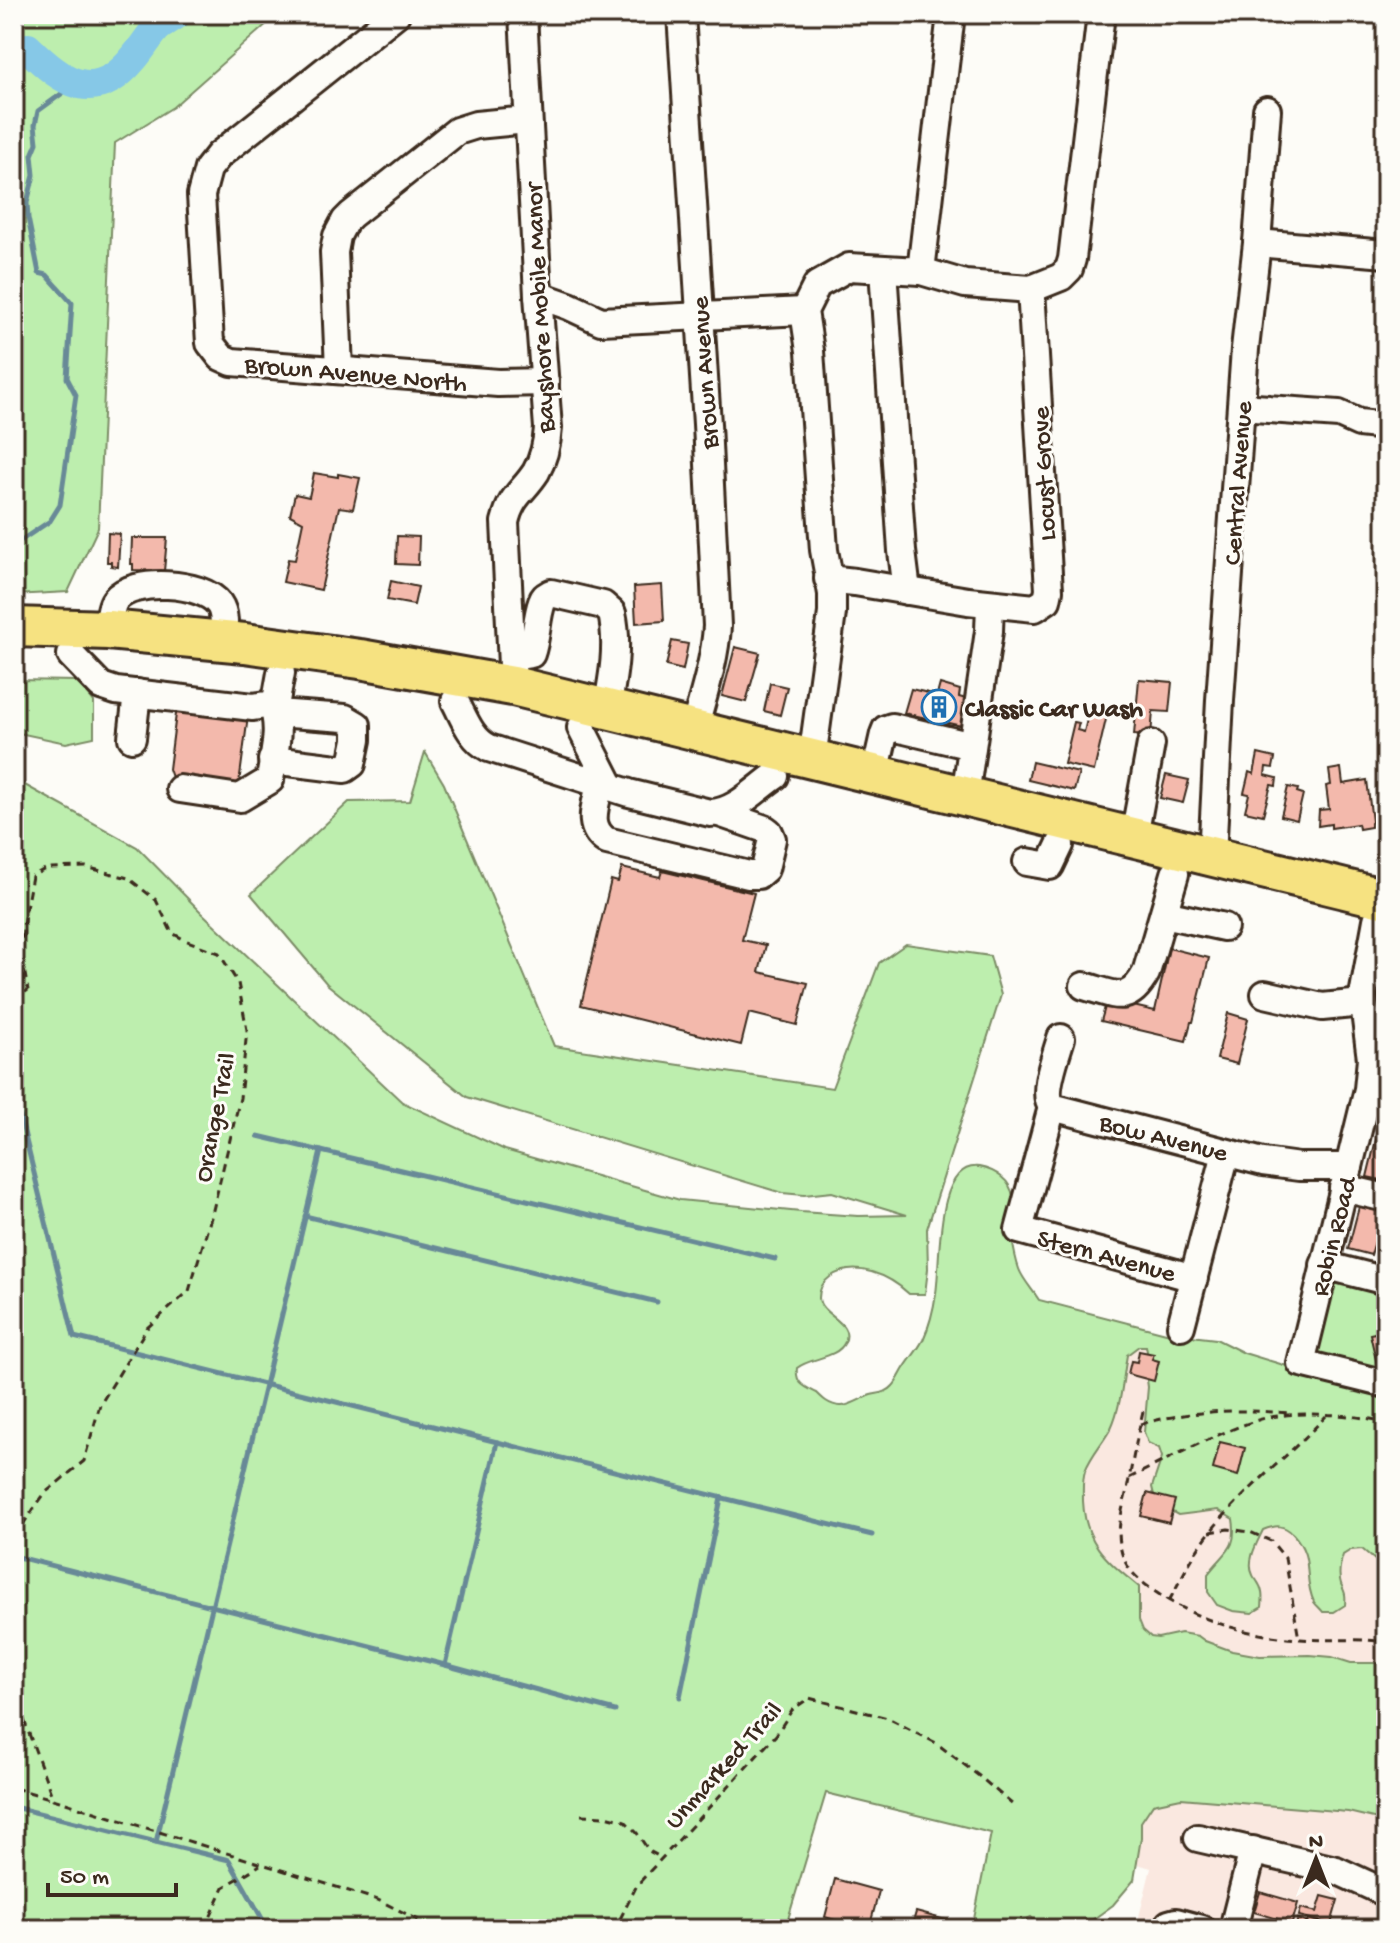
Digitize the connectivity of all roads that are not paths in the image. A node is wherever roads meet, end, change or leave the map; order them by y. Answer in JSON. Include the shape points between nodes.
{"nodes":[{"id":1,"x":396,"y":14,"type":"edge"},
{"id":2,"x":523,"y":14,"type":"edge"},
{"id":3,"x":681,"y":14,"type":"edge"},
{"id":4,"x":951,"y":14,"type":"edge"},
{"id":5,"x":1101,"y":14,"type":"edge"},
{"id":6,"x":1267,"y":110,"type":"dead end"},
{"id":7,"x":528,"y":120,"type":"junction"},
{"id":8,"x":1257,"y":243,"type":"junction"},
{"id":9,"x":1386,"y":254,"type":"edge"},
{"id":10,"x":883,"y":269,"type":"junction"},
{"id":11,"x":921,"y":271,"type":"junction"},
{"id":12,"x":1031,"y":289,"type":"junction"},
{"id":13,"x":538,"y":295,"type":"junction"},
{"id":14,"x":804,"y":311,"type":"junction"},
{"id":15,"x":699,"y":317,"type":"junction"},
{"id":16,"x":339,"y":370,"type":"junction"},
{"id":17,"x":545,"y":382,"type":"junction"},
{"id":18,"x":1241,"y":407,"type":"junction"},
{"id":19,"x":1386,"y":426,"type":"edge"},
{"id":20,"x":828,"y":579,"type":"junction"},
{"id":21,"x":907,"y":591,"type":"junction"},
{"id":22,"x":990,"y":604,"type":"junction"},
{"id":23,"x":14,"y":627,"type":"edge"},
{"id":24,"x":108,"y":630,"type":"junction"},
{"id":25,"x":223,"y":641,"type":"junction"},
{"id":26,"x":14,"y":652,"type":"edge"},
{"id":27,"x":71,"y":655,"type":"junction"},
{"id":28,"x":513,"y":672,"type":"junction"},
{"id":29,"x":137,"y":693,"type":"junction"},
{"id":30,"x":276,"y":697,"type":"junction"},
{"id":31,"x":455,"y":701,"type":"junction"},
{"id":32,"x":594,"y":719,"type":"junction"},
{"id":33,"x":694,"y":730,"type":"junction"},
{"id":34,"x":132,"y":738,"type":"dead end"},
{"id":35,"x":1151,"y":744,"type":"dead end"},
{"id":36,"x":972,"y":746,"type":"junction"},
{"id":37,"x":812,"y":759,"type":"junction"},
{"id":38,"x":272,"y":760,"type":"junction"},
{"id":39,"x":875,"y":774,"type":"junction"},
{"id":40,"x":775,"y":776,"type":"junction"},
{"id":41,"x":606,"y":786,"type":"junction"},
{"id":42,"x":180,"y":789,"type":"dead end"},
{"id":43,"x":965,"y":796,"type":"junction"},
{"id":44,"x":719,"y":813,"type":"junction"},
{"id":45,"x":1134,"y":837,"type":"junction"},
{"id":46,"x":1212,"y":857,"type":"junction"},
{"id":47,"x":1175,"y":874,"type":"junction"},
{"id":48,"x":1164,"y":914,"type":"junction"},
{"id":49,"x":1383,"y":914,"type":"edge"},
{"id":50,"x":1224,"y":927,"type":"dead end"},
{"id":51,"x":1084,"y":986,"type":"dead end"},
{"id":52,"x":1265,"y":994,"type":"dead end"},
{"id":53,"x":1363,"y":1003,"type":"junction"},
{"id":54,"x":1061,"y":1038,"type":"dead end"},
{"id":55,"x":1052,"y":1107,"type":"junction"},
{"id":56,"x":1226,"y":1153,"type":"junction"},
{"id":57,"x":1346,"y":1177,"type":"junction"},
{"id":58,"x":1386,"y":1198,"type":"edge"},
{"id":59,"x":1324,"y":1265,"type":"junction"},
{"id":60,"x":1194,"y":1278,"type":"junction"},
{"id":61,"x":1386,"y":1281,"type":"edge"},
{"id":62,"x":1181,"y":1326,"type":"dead end"},
{"id":63,"x":1386,"y":1384,"type":"edge"},
{"id":64,"x":1198,"y":1838,"type":"dead end"},
{"id":65,"x":1253,"y":1850,"type":"junction"},
{"id":66,"x":1386,"y":1893,"type":"edge"},
{"id":67,"x":1166,"y":1929,"type":"edge"},
{"id":68,"x":1202,"y":1929,"type":"edge"},
{"id":69,"x":1233,"y":1929,"type":"edge"}],
"edges":[{"from":1,"to":16,"type":"street","name":"Brown Avenue North","via":[[219,155],[208,169],[201,195],[208,332],[215,351],[232,362]]},
{"from":2,"to":7,"type":"street","name":"Bayshore Mobile Manor"},
{"from":3,"to":15,"type":"street","name":"Brown Avenue"},
{"from":4,"to":11,"type":"street"},
{"from":5,"to":12,"type":"street","via":[[1072,259],[1061,277]]},
{"from":6,"to":8,"type":"street","name":"Central Avenue"},
{"from":7,"to":13,"type":"street","name":"Bayshore Mobile Manor"},
{"from":7,"to":16,"type":"street","via":[[457,131],[345,221],[334,252]]},
{"from":8,"to":9,"type":"street"},
{"from":8,"to":18,"type":"street","name":"Central Avenue"},
{"from":10,"to":11,"type":"street"},
{"from":10,"to":14,"type":"street","via":[[849,267],[817,285]]},
{"from":10,"to":21,"type":"street"},
{"from":11,"to":12,"type":"street","via":[[965,284]]},
{"from":12,"to":22,"type":"street","name":"Locust Grove","via":[[1049,590],[1047,600],[1035,608]]},
{"from":13,"to":15,"type":"street","via":[[601,321]]},
{"from":13,"to":17,"type":"street","name":"Bayshore Mobile Manor"},
{"from":14,"to":15,"type":"street"},
{"from":14,"to":20,"type":"street"},
{"from":15,"to":33,"type":"street","name":"Brown Avenue","via":[[717,640]]},
{"from":16,"to":17,"type":"street","name":"Brown Avenue North"},
{"from":17,"to":28,"type":"street","name":"Bayshore Mobile Manor","via":[[547,445],[535,472],[508,508],[505,522]]},
{"from":18,"to":19,"type":"street","via":[[1339,414]]},
{"from":18,"to":46,"type":"street","name":"Central Avenue"},
{"from":20,"to":21,"type":"street","name":"Locust Grove"},
{"from":20,"to":37,"type":"street","via":[[832,613]]},
{"from":21,"to":22,"type":"street","name":"Locust Grove"},
{"from":22,"to":36,"type":"street"},
{"from":23,"to":24,"type":"highway"},
{"from":24,"to":25,"type":"highway"},
{"from":24,"to":25,"type":"street","via":[[114,601],[127,591],[180,586],[204,592],[219,604]]},
{"from":25,"to":28,"type":"highway"},
{"from":26,"to":27,"type":"highway"},
{"from":27,"to":29,"type":"street","via":[[101,686]]},
{"from":27,"to":30,"type":"highway","via":[[121,657]]},
{"from":28,"to":32,"type":"highway"},
{"from":28,"to":32,"type":"street","via":[[531,654],[546,596],[603,605],[612,613],[614,669]]},
{"from":29,"to":30,"type":"street","via":[[253,707]]},
{"from":29,"to":34,"type":"street"},
{"from":30,"to":31,"type":"highway","via":[[360,684]]},
{"from":30,"to":38,"type":"street"},
{"from":30,"to":38,"type":"street","via":[[345,718],[357,725],[357,740],[352,764],[345,769]]},
{"from":31,"to":32,"type":"highway"},
{"from":31,"to":41,"type":"street","via":[[480,744]]},
{"from":32,"to":33,"type":"highway"},
{"from":32,"to":40,"type":"highway"},
{"from":32,"to":41,"type":"street"},
{"from":33,"to":37,"type":"highway"},
{"from":35,"to":45,"type":"street"},
{"from":36,"to":39,"type":"street","via":[[892,727],[884,734]]},
{"from":36,"to":43,"type":"street"},
{"from":37,"to":39,"type":"highway"},
{"from":38,"to":42,"type":"street","via":[[270,780],[240,798]]},
{"from":39,"to":43,"type":"highway"},
{"from":40,"to":44,"type":"street"},
{"from":40,"to":47,"type":"highway","via":[[1043,854]]},
{"from":41,"to":44,"type":"street"},
{"from":41,"to":44,"type":"street","via":[[594,829],[607,841],[758,875],[765,869],[769,832]]},
{"from":43,"to":45,"type":"highway"},
{"from":45,"to":46,"type":"highway"},
{"from":46,"to":49,"type":"highway"},
{"from":47,"to":48,"type":"street"},
{"from":47,"to":49,"type":"highway"},
{"from":48,"to":50,"type":"street"},
{"from":48,"to":51,"type":"street","via":[[1138,987],[1116,995]]},
{"from":49,"to":53,"type":"street","name":"Robin Road"},
{"from":52,"to":53,"type":"street","via":[[1313,1006]]},
{"from":53,"to":57,"type":"street","name":"Robin Road","via":[[1370,1074]]},
{"from":54,"to":55,"type":"street","via":[[1047,1090]]},
{"from":55,"to":56,"type":"street","name":"Bow Avenue"},
{"from":55,"to":60,"type":"street","name":"Stern Avenue","via":[[1019,1230]]},
{"from":56,"to":57,"type":"street","name":"Bow Avenue"},
{"from":56,"to":60,"type":"street"},
{"from":57,"to":58,"type":"street","name":"Bow Avenue"},
{"from":57,"to":59,"type":"street","name":"Robin Road"},
{"from":59,"to":61,"type":"street"},
{"from":59,"to":63,"type":"street","name":"Robin Road","via":[[1301,1363]]},
{"from":60,"to":62,"type":"street"},
{"from":64,"to":65,"type":"street"},
{"from":65,"to":66,"type":"street","via":[[1336,1870]]},
{"from":65,"to":69,"type":"street"},
{"from":67,"to":68,"type":"street","via":[[1176,1922]]}]}
